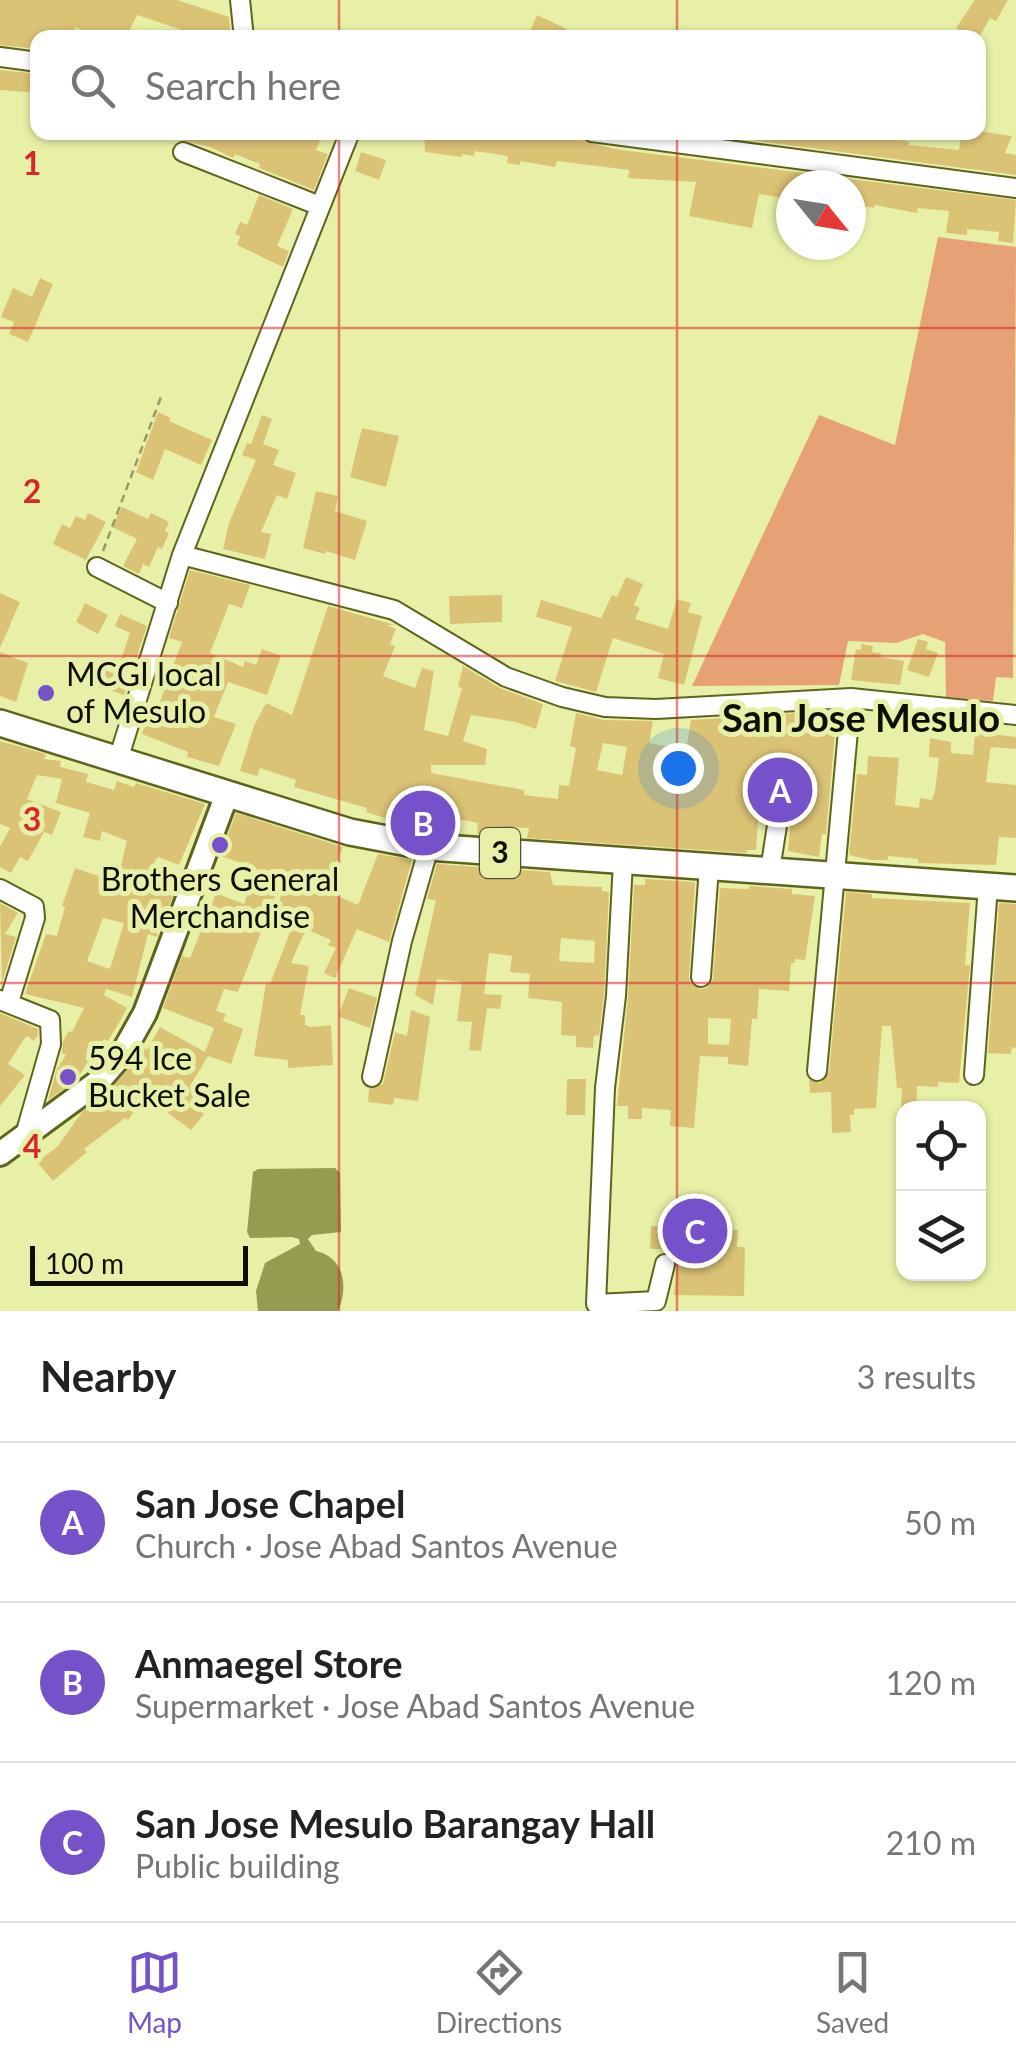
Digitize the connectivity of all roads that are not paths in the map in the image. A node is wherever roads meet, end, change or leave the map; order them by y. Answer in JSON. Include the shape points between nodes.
{"nodes":[{"id":1,"x":240,"y":0,"type":"edge"},
{"id":2,"x":243,"y":30,"type":"edge"},
{"id":3,"x":0,"y":57,"type":"edge"},
{"id":4,"x":30,"y":61,"type":"edge"},
{"id":5,"x":347,"y":140,"type":"edge"},
{"id":6,"x":653,"y":140,"type":"edge"},
{"id":7,"x":183,"y":152,"type":"dead end"},
{"id":8,"x":1016,"y":188,"type":"edge"},
{"id":9,"x":320,"y":206,"type":"junction"},
{"id":10,"x":182,"y":555,"type":"junction"},
{"id":11,"x":97,"y":567,"type":"road end"},
{"id":12,"x":168,"y":603,"type":"junction"},
{"id":13,"x":851,"y":698,"type":"junction"},
{"id":14,"x":1016,"y":715,"type":"edge"},
{"id":15,"x":0,"y":724,"type":"edge"},
{"id":16,"x":118,"y":760,"type":"junction"},
{"id":17,"x":227,"y":794,"type":"junction"},
{"id":18,"x":779,"y":813,"type":"dead end"},
{"id":19,"x":429,"y":847,"type":"junction"},
{"id":20,"x":623,"y":861,"type":"junction"},
{"id":21,"x":708,"y":867,"type":"junction"},
{"id":22,"x":770,"y":870,"type":"junction"},
{"id":23,"x":833,"y":874,"type":"junction"},
{"id":24,"x":988,"y":886,"type":"junction"},
{"id":25,"x":1016,"y":888,"type":"edge"},
{"id":26,"x":0,"y":889,"type":"edge"},
{"id":27,"x":702,"y":977,"type":"dead end"},
{"id":28,"x":4,"y":1001,"type":"edge"},
{"id":29,"x":817,"y":1070,"type":"dead end"},
{"id":30,"x":974,"y":1075,"type":"dead end"},
{"id":31,"x":372,"y":1077,"type":"dead end"},
{"id":32,"x":25,"y":1135,"type":"junction"},
{"id":33,"x":0,"y":1154,"type":"edge"},
{"id":34,"x":664,"y":1264,"type":"dead end"}],
"edges":[{"from":1,"to":2,"type":"street"},
{"from":3,"to":4,"type":"street"},
{"from":5,"to":9,"type":"street"},
{"from":6,"to":8,"type":"street"},
{"from":7,"to":9,"type":"street"},
{"from":9,"to":10,"type":"street"},
{"from":10,"to":12,"type":"street"},
{"from":10,"to":13,"type":"street","via":[[394,610],[506,677],[590,704],[656,709]]},
{"from":11,"to":12,"type":"street"},
{"from":12,"to":16,"type":"street"},
{"from":13,"to":14,"type":"street"},
{"from":13,"to":23,"type":"street"},
{"from":15,"to":16,"type":"highway","number":"3"},
{"from":16,"to":17,"type":"highway","number":"3"},
{"from":17,"to":19,"type":"highway","number":"3","via":[[350,832]]},
{"from":17,"to":32,"type":"main road","via":[[145,1014],[122,1054],[98,1082]]},
{"from":18,"to":22,"type":"street"},
{"from":19,"to":20,"type":"highway","number":"3"},
{"from":19,"to":31,"type":"street"},
{"from":20,"to":21,"type":"highway","number":"3"},
{"from":20,"to":34,"type":"street","via":[[604,1088],[596,1304],[656,1301]]},
{"from":21,"to":22,"type":"highway","number":"3"},
{"from":21,"to":27,"type":"street"},
{"from":22,"to":23,"type":"highway","number":"3"},
{"from":23,"to":24,"type":"highway","number":"3"},
{"from":23,"to":29,"type":"street"},
{"from":24,"to":25,"type":"highway","number":"3"},
{"from":24,"to":30,"type":"street"},
{"from":26,"to":28,"type":"street","via":[[34,908],[35,918]]},
{"from":28,"to":32,"type":"street","via":[[40,1013],[52,1030]]},
{"from":32,"to":33,"type":"main road"}]}
